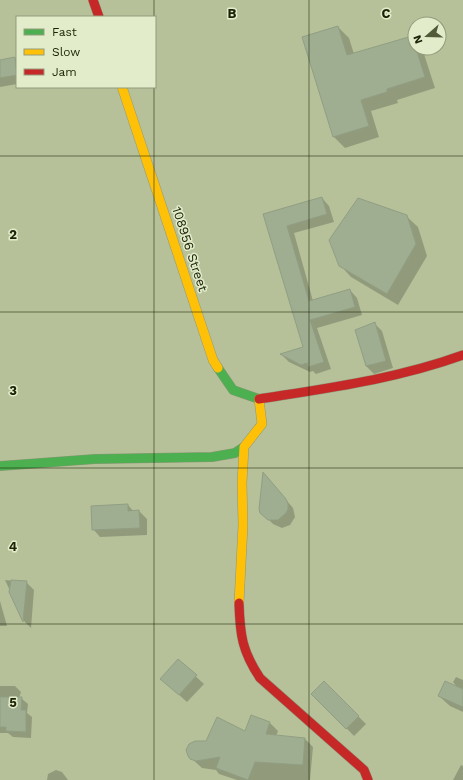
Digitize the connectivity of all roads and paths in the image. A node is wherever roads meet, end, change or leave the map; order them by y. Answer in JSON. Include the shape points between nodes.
{"nodes":[{"id":1,"x":94,"y":0,"type":"edge"},
{"id":2,"x":99,"y":16,"type":"edge"},
{"id":3,"x":122,"y":88,"type":"edge"},
{"id":4,"x":463,"y":355,"type":"edge"},
{"id":5,"x":259,"y":399,"type":"junction"},
{"id":6,"x":244,"y":447,"type":"junction"},
{"id":7,"x":0,"y":466,"type":"edge"},
{"id":8,"x":368,"y":780,"type":"edge"}],
"edges":[{"from":1,"to":2,"type":"street"},
{"from":3,"to":5,"type":"street","name":"108956 Street","via":[[213,360],[233,390]]},
{"from":4,"to":5,"type":"street","via":[[378,380]]},
{"from":5,"to":6,"type":"street","via":[[262,424]]},
{"from":6,"to":7,"type":"street","via":[[234,453],[212,456],[95,459]]},
{"from":6,"to":8,"type":"street","via":[[239,597],[243,646],[260,678],[364,770]]}]}
